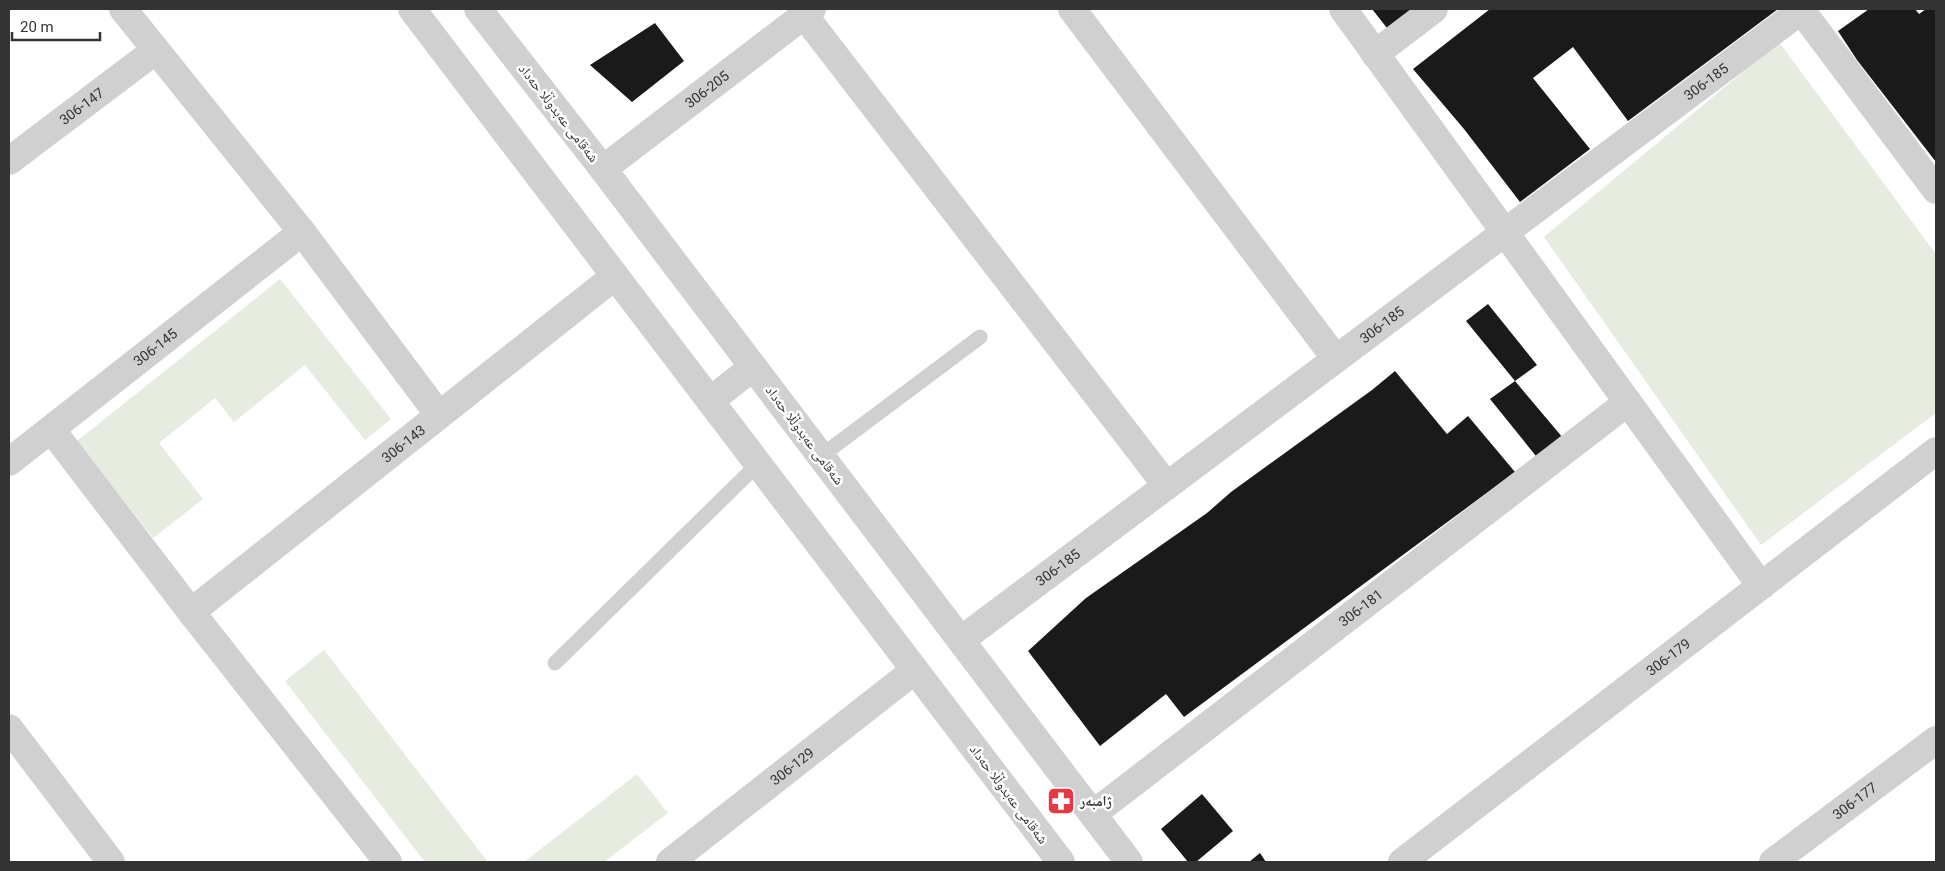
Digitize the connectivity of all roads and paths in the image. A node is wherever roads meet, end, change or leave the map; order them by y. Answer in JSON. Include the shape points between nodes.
{"nodes":[{"id":1,"x":123,"y":9,"type":"edge"},
{"id":2,"x":412,"y":9,"type":"edge"},
{"id":3,"x":478,"y":9,"type":"edge"},
{"id":4,"x":1072,"y":9,"type":"edge"},
{"id":5,"x":1343,"y":9,"type":"edge"},
{"id":6,"x":1434,"y":9,"type":"edge"},
{"id":7,"x":1802,"y":10,"type":"edge"},
{"id":8,"x":808,"y":12,"type":"edge"},
{"id":9,"x":156,"y":50,"type":"junction"},
{"id":10,"x":1376,"y":54,"type":"junction"},
{"id":11,"x":9,"y":161,"type":"edge"},
{"id":12,"x":603,"y":169,"type":"junction"},
{"id":13,"x":1936,"y":190,"type":"edge"},
{"id":14,"x":302,"y":232,"type":"junction"},
{"id":15,"x":1505,"y":233,"type":"junction"},
{"id":16,"x":615,"y":276,"type":"junction"},
{"id":17,"x":980,"y":337,"type":"dead end"},
{"id":18,"x":1336,"y":359,"type":"junction"},
{"id":19,"x":753,"y":367,"type":"junction"},
{"id":20,"x":710,"y":401,"type":"junction"},
{"id":21,"x":1628,"y":402,"type":"junction"},
{"id":22,"x":439,"y":415,"type":"junction"},
{"id":23,"x":51,"y":429,"type":"junction"},
{"id":24,"x":1936,"y":451,"type":"edge"},
{"id":25,"x":821,"y":456,"type":"junction"},
{"id":26,"x":9,"y":462,"type":"edge"},
{"id":27,"x":758,"y":464,"type":"junction"},
{"id":28,"x":1167,"y":486,"type":"junction"},
{"id":29,"x":1761,"y":586,"type":"junction"},
{"id":30,"x":191,"y":612,"type":"junction"},
{"id":31,"x":961,"y":640,"type":"junction"},
{"id":32,"x":555,"y":663,"type":"dead end"},
{"id":33,"x":915,"y":670,"type":"junction"},
{"id":34,"x":9,"y":728,"type":"edge"},
{"id":35,"x":1936,"y":740,"type":"edge"},
{"id":36,"x":1093,"y":814,"type":"junction"},
{"id":37,"x":1416,"y":858,"type":"edge"},
{"id":38,"x":111,"y":862,"type":"edge"},
{"id":39,"x":388,"y":862,"type":"edge"},
{"id":40,"x":670,"y":862,"type":"edge"},
{"id":41,"x":1061,"y":862,"type":"edge"},
{"id":42,"x":1129,"y":862,"type":"edge"},
{"id":43,"x":1773,"y":862,"type":"edge"}],
"edges":[{"from":1,"to":9,"type":"street"},
{"from":2,"to":16,"type":"street","name":"شەقامی عەبدوڵڵا حەداد"},
{"from":3,"to":12,"type":"street","name":"شەقامی عەبدوڵڵا حەداد"},
{"from":4,"to":18,"type":"street"},
{"from":5,"to":10,"type":"street"},
{"from":6,"to":10,"type":"street"},
{"from":7,"to":13,"type":"street"},
{"from":7,"to":15,"type":"street","name":"306-185"},
{"from":8,"to":12,"type":"street","name":"306-205"},
{"from":8,"to":28,"type":"street"},
{"from":9,"to":11,"type":"street","name":"306-147"},
{"from":9,"to":14,"type":"street"},
{"from":10,"to":15,"type":"street"},
{"from":12,"to":19,"type":"street","name":"شەقامی عەبدوڵڵا حەداد"},
{"from":14,"to":22,"type":"street"},
{"from":14,"to":23,"type":"street","name":"306-145"},
{"from":15,"to":18,"type":"street","name":"306-185"},
{"from":15,"to":21,"type":"street"},
{"from":16,"to":20,"type":"street","name":"شەقامی عەبدوڵڵا حەداد"},
{"from":16,"to":22,"type":"street","name":"306-143"},
{"from":17,"to":25,"type":"lane"},
{"from":18,"to":28,"type":"street","name":"306-185"},
{"from":19,"to":20,"type":"street"},
{"from":19,"to":25,"type":"street","name":"شەقامی عەبدوڵڵا حەداد"},
{"from":20,"to":27,"type":"street","name":"شەقامی عەبدوڵڵا حەداد"},
{"from":21,"to":29,"type":"street"},
{"from":21,"to":36,"type":"street","name":"306-181"},
{"from":22,"to":30,"type":"street","name":"306-143"},
{"from":23,"to":26,"type":"street","name":"306-145"},
{"from":23,"to":30,"type":"street"},
{"from":24,"to":29,"type":"street","name":"306-179"},
{"from":25,"to":31,"type":"street","name":"شەقامی عەبدوڵڵا حەداد"},
{"from":27,"to":32,"type":"lane"},
{"from":27,"to":33,"type":"street","name":"شەقامی عەبدوڵڵا حەداد"},
{"from":28,"to":31,"type":"street","name":"306-185"},
{"from":29,"to":37,"type":"street","name":"306-179"},
{"from":30,"to":39,"type":"street"},
{"from":31,"to":36,"type":"street","name":"شەقامی عەبدوڵڵا حەداد"},
{"from":33,"to":40,"type":"street","name":"306-129"},
{"from":33,"to":41,"type":"street","name":"شەقامی عەبدوڵڵا حەداد"},
{"from":34,"to":38,"type":"street"},
{"from":35,"to":43,"type":"street","name":"306-177"},
{"from":36,"to":42,"type":"street","name":"شەقامی عەبدوڵڵا حەداد"}]}
